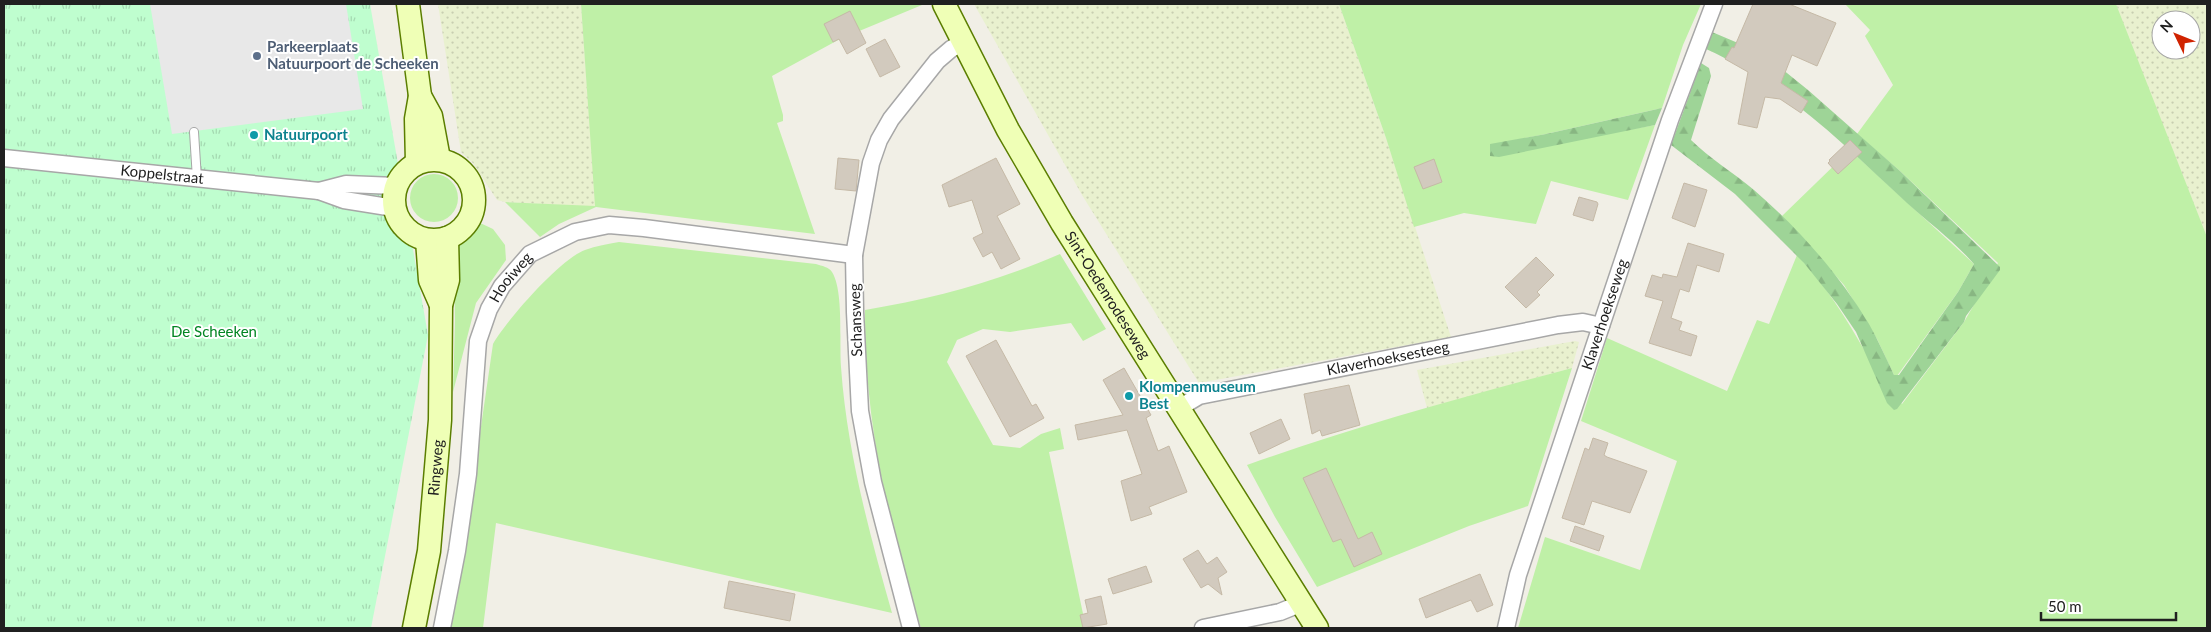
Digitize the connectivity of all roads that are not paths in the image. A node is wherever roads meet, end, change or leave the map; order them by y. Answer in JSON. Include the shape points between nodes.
{"nodes":[{"id":1,"x":408,"y":4,"type":"edge"},
{"id":2,"x":944,"y":4,"type":"edge"},
{"id":3,"x":1714,"y":4,"type":"edge"},
{"id":4,"x":963,"y":42,"type":"junction"},
{"id":5,"x":420,"y":96,"type":"junction"},
{"id":6,"x":194,"y":132,"type":"dead end"},
{"id":7,"x":4,"y":158,"type":"edge"},
{"id":8,"x":439,"y":159,"type":"junction"},
{"id":9,"x":416,"y":163,"type":"junction"},
{"id":10,"x":197,"y":179,"type":"junction"},
{"id":11,"x":319,"y":191,"type":"junction"},
{"id":12,"x":395,"y":197,"type":"junction"},
{"id":13,"x":437,"y":239,"type":"junction"},
{"id":14,"x":854,"y":255,"type":"junction"},
{"id":15,"x":1601,"y":326,"type":"junction"},
{"id":16,"x":1179,"y":408,"type":"junction"},
{"id":17,"x":1302,"y":603,"type":"junction"},
{"id":18,"x":414,"y":628,"type":"edge"},
{"id":19,"x":442,"y":628,"type":"edge"},
{"id":20,"x":911,"y":628,"type":"edge"},
{"id":21,"x":1203,"y":628,"type":"edge"},
{"id":22,"x":1317,"y":628,"type":"edge"},
{"id":23,"x":1506,"y":628,"type":"edge"}],
"edges":[{"from":1,"to":5,"type":"main road"},
{"from":2,"to":4,"type":"main road","name":"Sint-Oedenrodeseweg"},
{"from":3,"to":15,"type":"street","name":"Klaverhoekseweg","via":[[1670,120]]},
{"from":4,"to":14,"type":"street","name":"Schansweg","via":[[937,61],[891,119],[879,140],[871,162]]},
{"from":4,"to":16,"type":"main road","name":"Sint-Oedenrodeseweg","via":[[1008,130],[1062,223]]},
{"from":5,"to":8,"type":"main road","via":[[431,116]]},
{"from":5,"to":9,"type":"main road","via":[[416,119]]},
{"from":6,"to":10,"type":"lane"},
{"from":7,"to":10,"type":"street","name":"Koppelstraat"},
{"from":8,"to":9,"type":"main road"},
{"from":8,"to":13,"type":"main road","via":[[450,162],[469,178],[475,201],[466,224],[458,232]]},
{"from":9,"to":12,"type":"main road","via":[[401,176]]},
{"from":10,"to":11,"type":"street","name":"Koppelstraat"},
{"from":11,"to":12,"type":"street","name":"Koppelstraat","via":[[344,200]]},
{"from":11,"to":12,"type":"street","name":"Koppelstraat","via":[[346,184]]},
{"from":12,"to":13,"type":"main road","via":[[397,216],[409,232]]},
{"from":13,"to":18,"type":"main road","name":"Ringweg","via":[[448,280],[441,305],[439,429],[429,551]]},
{"from":14,"to":19,"type":"street","name":"Hooiweg","via":[[609,225],[575,232],[530,254],[502,286],[489,309],[478,341],[468,474]]},
{"from":14,"to":20,"type":"street","name":"Schansweg","via":[[860,411],[874,482]]},
{"from":15,"to":16,"type":"street","name":"Klaverhoeksesteeg","via":[[1584,322],[1558,325],[1200,396]]},
{"from":15,"to":23,"type":"street","name":"Klaverhoekseweg","via":[[1518,575]]},
{"from":16,"to":17,"type":"main road","name":"Sint-Oedenrodeseweg"},
{"from":17,"to":21,"type":"street","via":[[1280,612]]},
{"from":17,"to":22,"type":"main road","name":"Sint-Oedenrodeseweg"}]}
